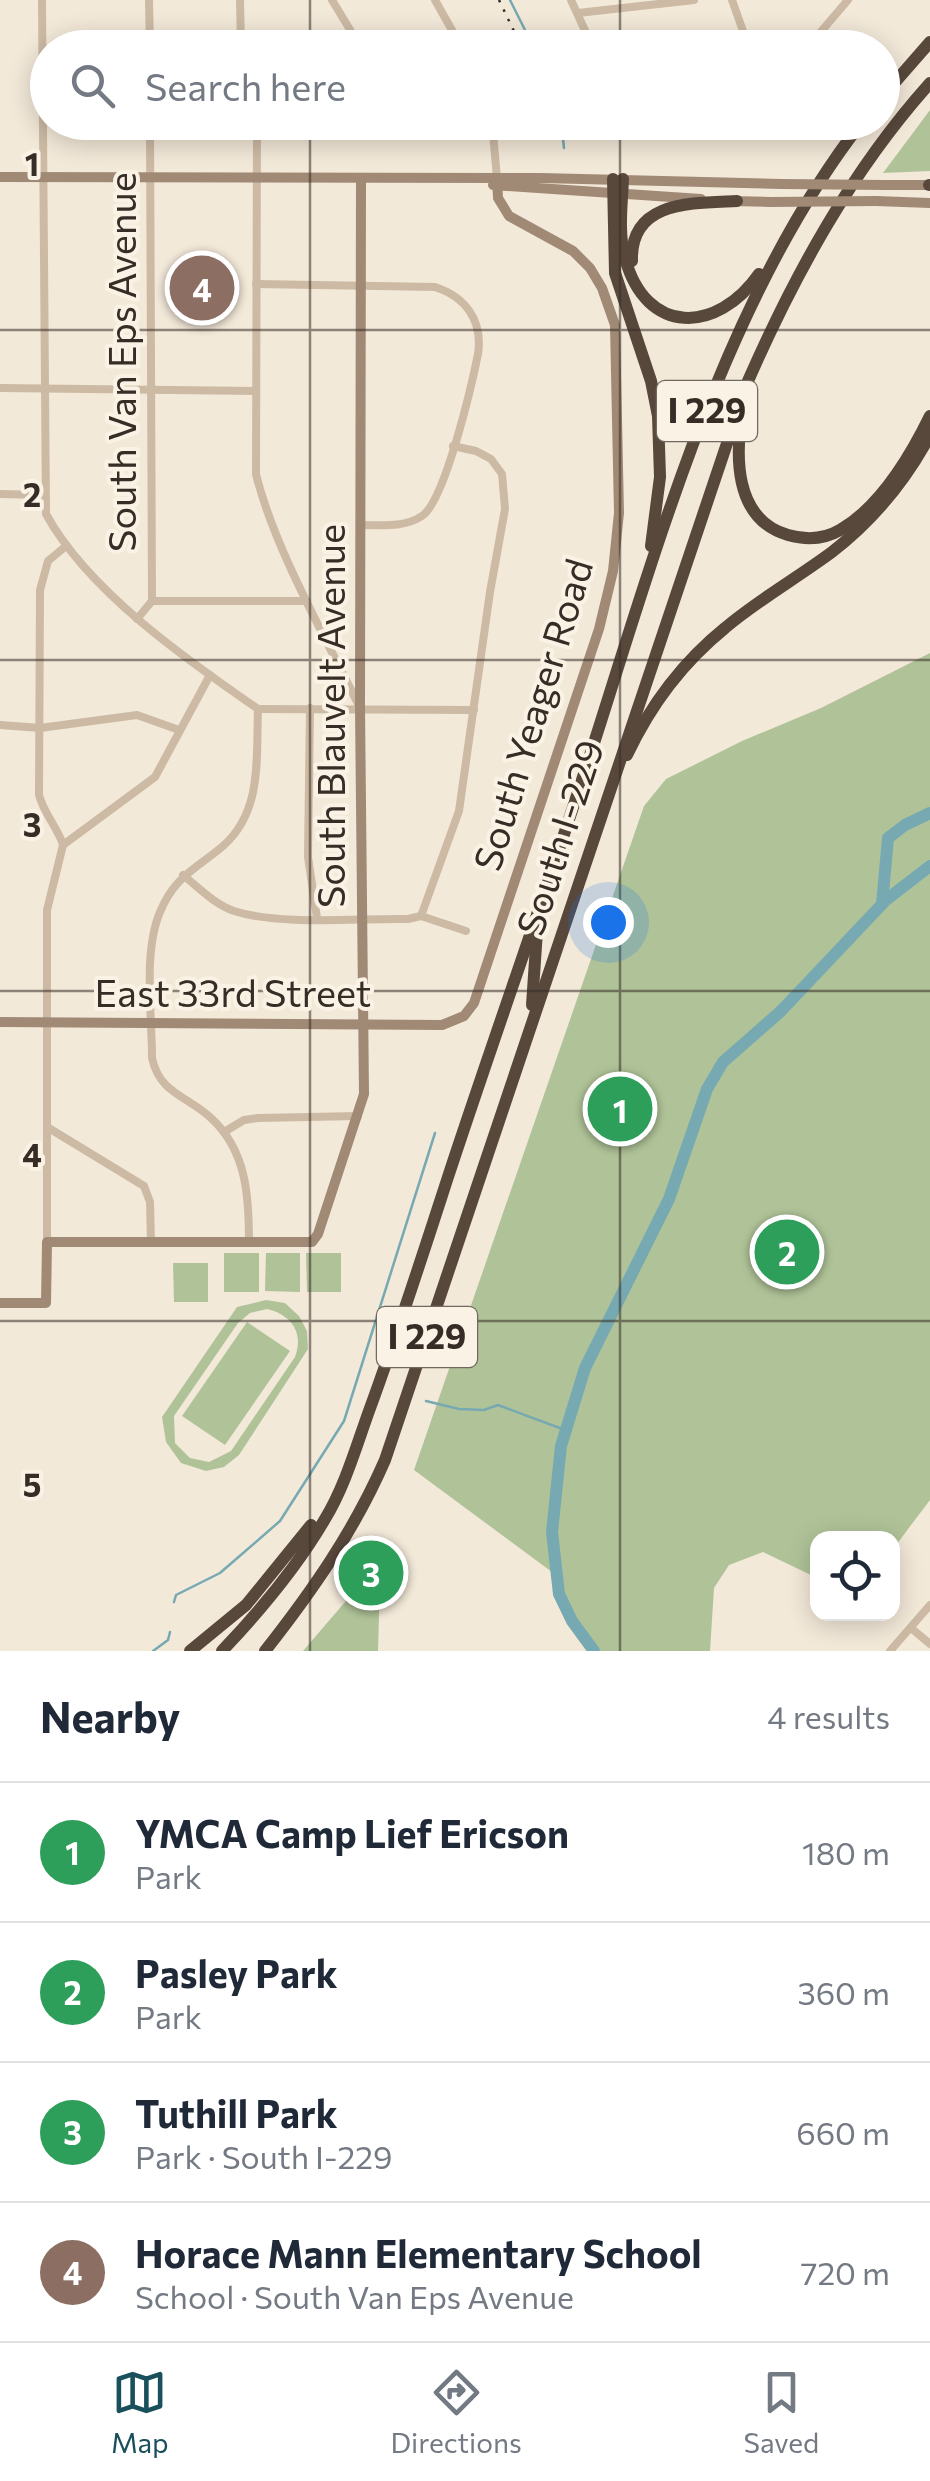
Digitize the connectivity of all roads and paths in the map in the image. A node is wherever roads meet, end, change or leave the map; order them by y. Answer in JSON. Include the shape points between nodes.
{"nodes":[{"id":1,"x":42,"y":0,"type":"edge"},
{"id":2,"x":149,"y":0,"type":"edge"},
{"id":3,"x":240,"y":0,"type":"edge"},
{"id":4,"x":332,"y":0,"type":"edge"},
{"id":5,"x":435,"y":0,"type":"edge"},
{"id":6,"x":571,"y":0,"type":"edge"},
{"id":7,"x":694,"y":0,"type":"edge"},
{"id":8,"x":732,"y":0,"type":"edge"},
{"id":9,"x":848,"y":0,"type":"edge"},
{"id":10,"x":578,"y":13,"type":"junction"},
{"id":11,"x":42,"y":30,"type":"edge"},
{"id":12,"x":150,"y":30,"type":"edge"},
{"id":13,"x":241,"y":30,"type":"edge"},
{"id":14,"x":350,"y":30,"type":"edge"},
{"id":15,"x":452,"y":30,"type":"edge"},
{"id":16,"x":585,"y":30,"type":"edge"},
{"id":17,"x":742,"y":30,"type":"edge"},
{"id":18,"x":822,"y":30,"type":"edge"},
{"id":19,"x":930,"y":42,"type":"edge"},
{"id":20,"x":900,"y":76,"type":"edge"},
{"id":21,"x":930,"y":83,"type":"edge"},
{"id":22,"x":900,"y":120,"type":"edge"},
{"id":23,"x":43,"y":140,"type":"edge"},
{"id":24,"x":150,"y":140,"type":"edge"},
{"id":25,"x":257,"y":140,"type":"edge"},
{"id":26,"x":494,"y":140,"type":"edge"},
{"id":27,"x":849,"y":140,"type":"edge"},
{"id":28,"x":884,"y":140,"type":"edge"},
{"id":29,"x":0,"y":177,"type":"edge"},
{"id":30,"x":43,"y":177,"type":"junction"},
{"id":31,"x":150,"y":178,"type":"junction"},
{"id":32,"x":255,"y":178,"type":"junction"},
{"id":33,"x":361,"y":179,"type":"junction"},
{"id":34,"x":497,"y":182,"type":"junction"},
{"id":35,"x":930,"y":185,"type":"edge"},
{"id":36,"x":617,"y":186,"type":"junction"},
{"id":37,"x":737,"y":201,"type":"junction"},
{"id":38,"x":930,"y":203,"type":"edge"},
{"id":39,"x":796,"y":224,"type":"junction"},
{"id":40,"x":256,"y":284,"type":"junction"},
{"id":41,"x":635,"y":284,"type":"junction"},
{"id":42,"x":360,"y":285,"type":"junction"},
{"id":43,"x":762,"y":350,"type":"junction"},
{"id":44,"x":0,"y":388,"type":"edge"},
{"id":45,"x":46,"y":388,"type":"junction"},
{"id":46,"x":151,"y":390,"type":"junction"},
{"id":47,"x":256,"y":391,"type":"junction"},
{"id":48,"x":930,"y":416,"type":"edge"},
{"id":49,"x":930,"y":435,"type":"edge"},
{"id":50,"x":453,"y":446,"type":"junction"},
{"id":51,"x":0,"y":494,"type":"edge"},
{"id":52,"x":44,"y":494,"type":"junction"},
{"id":53,"x":361,"y":525,"type":"junction"},
{"id":54,"x":66,"y":546,"type":"junction"},
{"id":55,"x":152,"y":601,"type":"junction"},
{"id":56,"x":307,"y":601,"type":"junction"},
{"id":57,"x":636,"y":607,"type":"junction"},
{"id":58,"x":137,"y":619,"type":"junction"},
{"id":59,"x":210,"y":676,"type":"junction"},
{"id":60,"x":310,"y":708,"type":"junction"},
{"id":61,"x":360,"y":708,"type":"junction"},
{"id":62,"x":258,"y":709,"type":"junction"},
{"id":63,"x":474,"y":710,"type":"junction"},
{"id":64,"x":0,"y":725,"type":"edge"},
{"id":65,"x":40,"y":728,"type":"junction"},
{"id":66,"x":179,"y":730,"type":"junction"},
{"id":67,"x":596,"y":831,"type":"junction"},
{"id":68,"x":63,"y":846,"type":"junction"},
{"id":69,"x":183,"y":874,"type":"junction"},
{"id":70,"x":539,"y":908,"type":"junction"},
{"id":71,"x":422,"y":916,"type":"junction"},
{"id":72,"x":316,"y":918,"type":"junction"},
{"id":73,"x":364,"y":918,"type":"junction"},
{"id":74,"x":466,"y":931,"type":"dead end"},
{"id":75,"x":464,"y":1016,"type":"joint"},
{"id":76,"x":0,"y":1022,"type":"edge"},
{"id":77,"x":48,"y":1022,"type":"junction"},
{"id":78,"x":152,"y":1023,"type":"junction"},
{"id":79,"x":363,"y":1024,"type":"junction"},
{"id":80,"x":530,"y":1026,"type":"junction"},
{"id":81,"x":358,"y":1116,"type":"junction"},
{"id":82,"x":47,"y":1126,"type":"junction"},
{"id":83,"x":224,"y":1132,"type":"junction"},
{"id":84,"x":47,"y":1242,"type":"junction"},
{"id":85,"x":150,"y":1243,"type":"junction"},
{"id":86,"x":249,"y":1243,"type":"junction"},
{"id":87,"x":0,"y":1303,"type":"edge"},
{"id":88,"x":341,"y":1489,"type":"junction"},
{"id":89,"x":930,"y":1605,"type":"edge"},
{"id":90,"x":911,"y":1628,"type":"junction"},
{"id":91,"x":930,"y":1644,"type":"edge"},
{"id":92,"x":190,"y":1651,"type":"edge"},
{"id":93,"x":222,"y":1651,"type":"edge"},
{"id":94,"x":264,"y":1651,"type":"edge"},
{"id":95,"x":890,"y":1651,"type":"edge"}],
"edges":[{"from":1,"to":11,"type":"street"},
{"from":2,"to":12,"type":"street"},
{"from":3,"to":13,"type":"street"},
{"from":4,"to":14,"type":"street"},
{"from":5,"to":15,"type":"street"},
{"from":6,"to":10,"type":"street"},
{"from":7,"to":10,"type":"street"},
{"from":8,"to":17,"type":"street"},
{"from":9,"to":18,"type":"street"},
{"from":10,"to":16,"type":"street"},
{"from":19,"to":20,"type":"highway"},
{"from":21,"to":22,"type":"highway","name":"South I-229","number":"I 229"},
{"from":23,"to":30,"type":"street"},
{"from":24,"to":31,"type":"street","name":"South Van Eps Avenue"},
{"from":25,"to":32,"type":"street"},
{"from":26,"to":34,"type":"street"},
{"from":27,"to":39,"type":"highway","name":"South I-229","number":"I 229"},
{"from":28,"to":43,"type":"highway","name":"South I-229","number":"I 229","via":[[804,264]]},
{"from":29,"to":30,"type":"street"},
{"from":30,"to":31,"type":"street"},
{"from":30,"to":45,"type":"street"},
{"from":31,"to":32,"type":"street"},
{"from":31,"to":46,"type":"street","name":"South Van Eps Avenue"},
{"from":32,"to":33,"type":"street"},
{"from":32,"to":40,"type":"street"},
{"from":33,"to":34,"type":"street"},
{"from":33,"to":42,"type":"street","name":"South Blauvelt Avenue"},
{"from":34,"to":36,"type":"street"},
{"from":34,"to":75,"type":"street","name":"South Yeager Road","via":[[509,216],[574,251],[610,306],[617,345],[619,513],[593,648],[477,997]]},
{"from":35,"to":36,"type":"street","bridge":true},
{"from":36,"to":37,"type":"street"},
{"from":36,"to":41,"type":"highway","via":[[623,249]]},
{"from":36,"to":57,"type":"highway","via":[[615,272],[651,381],[659,437],[656,521]]},
{"from":37,"to":38,"type":"street","bridge":true},
{"from":37,"to":41,"type":"highway","via":[[682,204],[656,213],[633,244]]},
{"from":39,"to":41,"type":"highway","via":[[739,300],[714,314],[671,314]]},
{"from":39,"to":57,"type":"highway","name":"South I-229","number":"I 229","via":[[724,365]]},
{"from":40,"to":42,"type":"street"},
{"from":40,"to":47,"type":"street"},
{"from":42,"to":50,"type":"street","via":[[435,287],[456,295],[475,318],[478,354]]},
{"from":42,"to":53,"type":"street","name":"South Blauvelt Avenue"},
{"from":43,"to":48,"type":"highway","via":[[742,414],[740,468],[749,504],[780,532],[818,538],[852,522],[902,465]]},
{"from":43,"to":67,"type":"highway","name":"South I-229","number":"I 229"},
{"from":44,"to":45,"type":"street"},
{"from":45,"to":46,"type":"street"},
{"from":45,"to":52,"type":"street"},
{"from":46,"to":47,"type":"street"},
{"from":46,"to":55,"type":"street","name":"South Van Eps Avenue"},
{"from":47,"to":56,"type":"street","via":[[261,495]]},
{"from":49,"to":67,"type":"highway","via":[[902,480],[859,528],[722,629],[672,681],[638,734]]},
{"from":50,"to":53,"type":"street","via":[[439,496],[422,516]]},
{"from":50,"to":63,"type":"street","via":[[490,459],[506,495]]},
{"from":51,"to":52,"type":"street"},
{"from":52,"to":54,"type":"street","via":[[46,514]]},
{"from":53,"to":61,"type":"street","name":"South Blauvelt Avenue"},
{"from":54,"to":58,"type":"street"},
{"from":54,"to":65,"type":"street","via":[[48,561],[40,580]]},
{"from":55,"to":56,"type":"street"},
{"from":55,"to":58,"type":"street"},
{"from":56,"to":61,"type":"street"},
{"from":57,"to":70,"type":"highway","name":"South I-229","number":"I 229"},
{"from":58,"to":59,"type":"street"},
{"from":59,"to":62,"type":"street"},
{"from":59,"to":66,"type":"street"},
{"from":60,"to":61,"type":"street"},
{"from":60,"to":62,"type":"street"},
{"from":60,"to":72,"type":"street","via":[[308,858]]},
{"from":61,"to":63,"type":"street"},
{"from":61,"to":73,"type":"street","name":"South Blauvelt Avenue"},
{"from":62,"to":69,"type":"street","via":[[255,785],[246,818],[222,847]]},
{"from":63,"to":71,"type":"street","via":[[460,811]]},
{"from":64,"to":65,"type":"street"},
{"from":65,"to":66,"type":"street","via":[[138,715]]},
{"from":65,"to":68,"type":"street","via":[[39,795]]},
{"from":66,"to":68,"type":"street","via":[[155,778]]},
{"from":67,"to":80,"type":"highway","name":"South I-229","number":"I 229"},
{"from":68,"to":77,"type":"street","via":[[47,910]]},
{"from":69,"to":72,"type":"street","via":[[234,911]]},
{"from":69,"to":78,"type":"street","via":[[159,914],[152,942]]},
{"from":70,"to":80,"type":"highway"},
{"from":70,"to":88,"type":"highway","name":"South I-229","number":"I 229"},
{"from":71,"to":73,"type":"street"},
{"from":71,"to":74,"type":"street"},
{"from":72,"to":73,"type":"street"},
{"from":73,"to":79,"type":"street","name":"South Blauvelt Avenue"},
{"from":75,"to":79,"type":"street","name":"East 33rd Street","via":[[442,1025]]},
{"from":76,"to":77,"type":"street","name":"East 33rd Street"},
{"from":77,"to":78,"type":"street","name":"East 33rd Street"},
{"from":77,"to":82,"type":"street"},
{"from":78,"to":79,"type":"street","name":"East 33rd Street"},
{"from":78,"to":83,"type":"street","via":[[156,1074]]},
{"from":79,"to":81,"type":"street","name":"South Blauvelt Avenue"},
{"from":80,"to":94,"type":"highway","name":"South I-229","number":"I 229","via":[[385,1460],[337,1555]]},
{"from":81,"to":83,"type":"street","via":[[258,1118]]},
{"from":81,"to":86,"type":"street","name":"South Blauvelt Avenue","via":[[312,1242]]},
{"from":82,"to":84,"type":"street"},
{"from":82,"to":85,"type":"street","via":[[144,1186]]},
{"from":83,"to":86,"type":"street","via":[[246,1178]]},
{"from":84,"to":85,"type":"street"},
{"from":84,"to":87,"type":"street","via":[[46,1303]]},
{"from":85,"to":86,"type":"street"},
{"from":88,"to":92,"type":"highway","via":[[246,1605]]},
{"from":88,"to":93,"type":"highway","number":"I 229","via":[[277,1589]]},
{"from":89,"to":90,"type":"street"},
{"from":90,"to":91,"type":"street"},
{"from":90,"to":95,"type":"street"}]}
